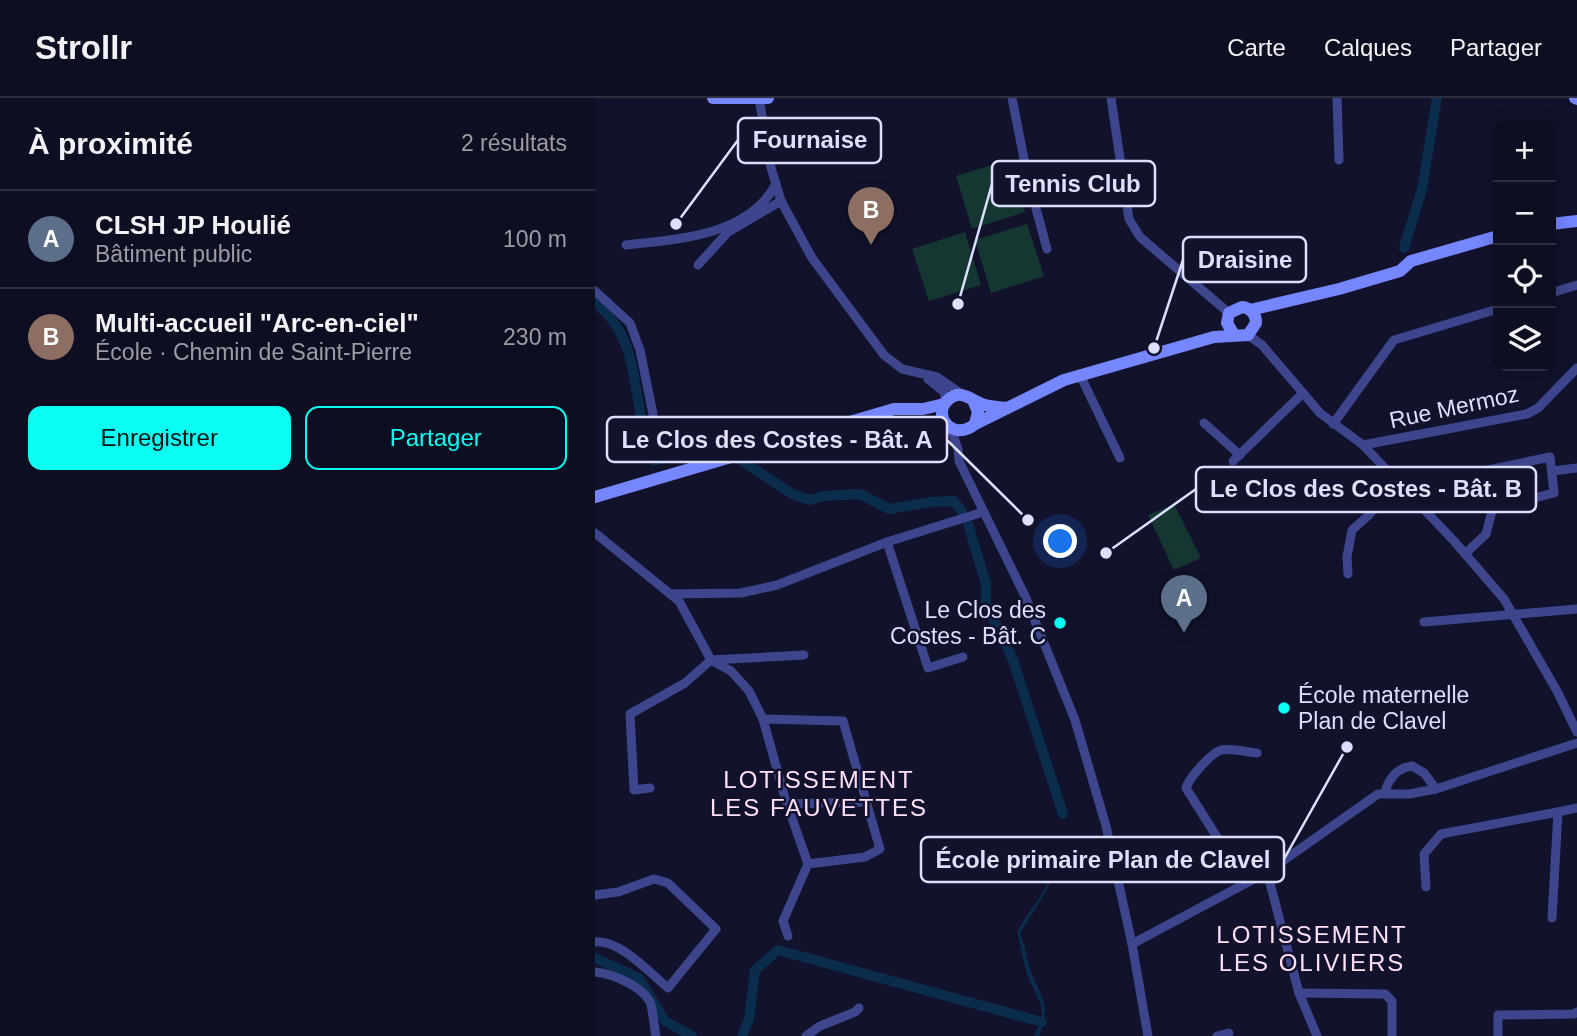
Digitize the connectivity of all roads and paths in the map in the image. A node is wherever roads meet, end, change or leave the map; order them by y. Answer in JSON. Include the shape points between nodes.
{"nodes":[{"id":1,"x":713,"y":98,"type":"edge"},
{"id":2,"x":759,"y":98,"type":"edge"},
{"id":3,"x":768,"y":98,"type":"edge"},
{"id":4,"x":1012,"y":98,"type":"edge"},
{"id":5,"x":1111,"y":98,"type":"edge"},
{"id":6,"x":1337,"y":98,"type":"edge"},
{"id":7,"x":1339,"y":160,"type":"dead end"},
{"id":8,"x":776,"y":184,"type":"junction"},
{"id":9,"x":781,"y":201,"type":"junction"},
{"id":10,"x":1556,"y":224,"type":"edge"},
{"id":11,"x":1576,"y":225,"type":"edge"},
{"id":12,"x":1493,"y":237,"type":"edge"},
{"id":13,"x":626,"y":245,"type":"dead end"},
{"id":14,"x":1047,"y":249,"type":"dead end"},
{"id":15,"x":698,"y":265,"type":"dead end"},
{"id":16,"x":1577,"y":285,"type":"edge"},
{"id":17,"x":595,"y":291,"type":"edge"},
{"id":18,"x":1556,"y":291,"type":"edge"},
{"id":19,"x":1493,"y":310,"type":"edge"},
{"id":20,"x":1228,"y":318,"type":"junction"},
{"id":21,"x":1253,"y":323,"type":"junction"},
{"id":22,"x":1234,"y":335,"type":"junction"},
{"id":23,"x":1214,"y":337,"type":"junction"},
{"id":24,"x":1577,"y":368,"type":"edge"},
{"id":25,"x":917,"y":373,"type":"junction"},
{"id":26,"x":1080,"y":375,"type":"junction"},
{"id":27,"x":1303,"y":393,"type":"junction"},
{"id":28,"x":968,"y":397,"type":"junction"},
{"id":29,"x":944,"y":407,"type":"junction"},
{"id":30,"x":1007,"y":408,"type":"junction"},
{"id":31,"x":653,"y":414,"type":"dead end"},
{"id":32,"x":856,"y":420,"type":"junction"},
{"id":33,"x":1204,"y":423,"type":"dead end"},
{"id":34,"x":1333,"y":424,"type":"junction"},
{"id":35,"x":972,"y":426,"type":"junction"},
{"id":36,"x":951,"y":429,"type":"junction"},
{"id":37,"x":1363,"y":445,"type":"junction"},
{"id":38,"x":958,"y":449,"type":"junction"},
{"id":39,"x":797,"y":451,"type":"dead end"},
{"id":40,"x":1121,"y":458,"type":"dead end"},
{"id":41,"x":1577,"y":468,"type":"edge"},
{"id":42,"x":1483,"y":471,"type":"dead end"},
{"id":43,"x":1552,"y":471,"type":"junction"},
{"id":44,"x":1397,"y":481,"type":"junction"},
{"id":45,"x":595,"y":497,"type":"edge"},
{"id":46,"x":983,"y":512,"type":"junction"},
{"id":47,"x":595,"y":534,"type":"edge"},
{"id":48,"x":887,"y":542,"type":"junction"},
{"id":49,"x":1465,"y":554,"type":"junction"},
{"id":50,"x":1348,"y":573,"type":"dead end"},
{"id":51,"x":670,"y":594,"type":"junction"},
{"id":52,"x":1577,"y":609,"type":"edge"},
{"id":53,"x":1513,"y":613,"type":"junction"},
{"id":54,"x":1424,"y":622,"type":"dead end"},
{"id":55,"x":804,"y":655,"type":"dead end"},
{"id":56,"x":963,"y":657,"type":"dead end"},
{"id":57,"x":711,"y":660,"type":"junction"},
{"id":58,"x":763,"y":719,"type":"junction"},
{"id":59,"x":1577,"y":732,"type":"edge"},
{"id":60,"x":1577,"y":743,"type":"edge"},
{"id":61,"x":1257,"y":753,"type":"dead end"},
{"id":62,"x":650,"y":788,"type":"dead end"},
{"id":63,"x":1436,"y":789,"type":"junction"},
{"id":64,"x":1385,"y":792,"type":"junction"},
{"id":65,"x":866,"y":802,"type":"junction"},
{"id":66,"x":787,"y":804,"type":"junction"},
{"id":67,"x":1577,"y":808,"type":"edge"},
{"id":68,"x":1558,"y":813,"type":"junction"},
{"id":69,"x":808,"y":864,"type":"junction"},
{"id":70,"x":1267,"y":872,"type":"junction"},
{"id":71,"x":1246,"y":883,"type":"junction"},
{"id":72,"x":1426,"y":887,"type":"dead end"},
{"id":73,"x":595,"y":895,"type":"edge"},
{"id":74,"x":1552,"y":918,"type":"dead end"},
{"id":75,"x":788,"y":936,"type":"dead end"},
{"id":76,"x":595,"y":942,"type":"edge"},
{"id":77,"x":1132,"y":944,"type":"junction"},
{"id":78,"x":595,"y":972,"type":"edge"},
{"id":79,"x":1299,"y":993,"type":"junction"},
{"id":80,"x":859,"y":1008,"type":"dead end"},
{"id":81,"x":1577,"y":1012,"type":"edge"},
{"id":82,"x":1229,"y":1033,"type":"dead end"},
{"id":83,"x":656,"y":1036,"type":"edge"},
{"id":84,"x":806,"y":1036,"type":"edge"},
{"id":85,"x":1148,"y":1036,"type":"edge"},
{"id":86,"x":1217,"y":1036,"type":"edge"},
{"id":87,"x":1317,"y":1036,"type":"edge"},
{"id":88,"x":1392,"y":1036,"type":"edge"},
{"id":89,"x":1497,"y":1036,"type":"edge"}],
"edges":[{"from":1,"to":2,"type":"street"},
{"from":2,"to":3,"type":"street"},
{"from":2,"to":8,"type":"street"},
{"from":4,"to":14,"type":"street"},
{"from":5,"to":20,"type":"street","via":[[1129,219],[1140,237]]},
{"from":6,"to":7,"type":"street"},
{"from":8,"to":9,"type":"street"},
{"from":8,"to":13,"type":"street","via":[[767,200],[751,213],[705,234]]},
{"from":9,"to":15,"type":"street","via":[[728,233]]},
{"from":9,"to":25,"type":"street","via":[[812,258],[876,345],[902,369]]},
{"from":10,"to":11,"type":"street"},
{"from":12,"to":21,"type":"street","via":[[1411,261],[1400,271],[1279,304]]},
{"from":16,"to":18,"type":"street"},
{"from":17,"to":31,"type":"street","via":[[630,323]]},
{"from":19,"to":34,"type":"street","via":[[1394,340]]},
{"from":20,"to":21,"type":"street","via":[[1237,307]]},
{"from":20,"to":22,"type":"street"},
{"from":20,"to":23,"type":"street"},
{"from":21,"to":22,"type":"street"},
{"from":21,"to":27,"type":"street","via":[[1262,345]]},
{"from":22,"to":23,"type":"street"},
{"from":23,"to":26,"type":"street"},
{"from":24,"to":37,"type":"street","name":"Rue Mermoz","via":[[1527,414]]},
{"from":25,"to":28,"type":"street","via":[[937,377]]},
{"from":25,"to":29,"type":"street","via":[[944,392]]},
{"from":26,"to":30,"type":"street"},
{"from":26,"to":40,"type":"street"},
{"from":27,"to":33,"type":"street","via":[[1237,458]]},
{"from":27,"to":34,"type":"street"},
{"from":28,"to":29,"type":"street","via":[[954,396]]},
{"from":28,"to":30,"type":"street","via":[[983,405]]},
{"from":28,"to":35,"type":"street","via":[[978,412]]},
{"from":29,"to":32,"type":"street","via":[[894,409]]},
{"from":29,"to":36,"type":"street","via":[[945,423]]},
{"from":30,"to":35,"type":"street"},
{"from":32,"to":39,"type":"street","via":[[861,432]]},
{"from":32,"to":45,"type":"street"},
{"from":34,"to":37,"type":"street"},
{"from":35,"to":36,"type":"street","via":[[964,431]]},
{"from":35,"to":38,"type":"street"},
{"from":36,"to":38,"type":"street"},
{"from":37,"to":44,"type":"street"},
{"from":38,"to":46,"type":"street"},
{"from":41,"to":43,"type":"street"},
{"from":42,"to":43,"type":"street","via":[[1549,457]]},
{"from":43,"to":49,"type":"street","via":[[1554,493],[1492,511],[1486,534]]},
{"from":44,"to":49,"type":"street"},
{"from":44,"to":50,"type":"street","via":[[1352,530]]},
{"from":46,"to":48,"type":"street"},
{"from":46,"to":77,"type":"street","via":[[1025,596],[1075,720],[1106,826]]},
{"from":47,"to":51,"type":"street"},
{"from":48,"to":51,"type":"street","via":[[777,585],[741,593]]},
{"from":48,"to":56,"type":"street","via":[[928,668]]},
{"from":49,"to":53,"type":"street"},
{"from":51,"to":57,"type":"street","via":[[679,601]]},
{"from":52,"to":53,"type":"street"},
{"from":53,"to":54,"type":"street"},
{"from":53,"to":59,"type":"street"},
{"from":55,"to":57,"type":"street"},
{"from":57,"to":58,"type":"street","via":[[731,671],[749,691]]},
{"from":57,"to":62,"type":"street","via":[[685,683],[630,714],[634,790]]},
{"from":58,"to":65,"type":"street","via":[[842,721]]},
{"from":58,"to":66,"type":"street"},
{"from":60,"to":63,"type":"street"},
{"from":61,"to":71,"type":"street","via":[[1217,752],[1188,779],[1186,788]]},
{"from":63,"to":64,"type":"street"},
{"from":63,"to":64,"type":"street","via":[[1412,766],[1397,771]]},
{"from":64,"to":70,"type":"street"},
{"from":65,"to":66,"type":"street"},
{"from":65,"to":69,"type":"street","via":[[880,849],[865,857]]},
{"from":66,"to":69,"type":"street"},
{"from":67,"to":68,"type":"street"},
{"from":68,"to":72,"type":"street","via":[[1441,834],[1424,854]]},
{"from":68,"to":74,"type":"street"},
{"from":69,"to":75,"type":"street","via":[[783,921]]},
{"from":70,"to":71,"type":"street"},
{"from":70,"to":79,"type":"street"},
{"from":71,"to":77,"type":"street"},
{"from":73,"to":76,"type":"street","via":[[654,878],[668,883],[716,929],[668,988],[625,952]]},
{"from":77,"to":85,"type":"street"},
{"from":78,"to":83,"type":"street","via":[[621,978],[650,1002]]},
{"from":79,"to":87,"type":"street"},
{"from":79,"to":88,"type":"street","via":[[1385,995],[1392,1001]]},
{"from":80,"to":84,"type":"street"},
{"from":81,"to":89,"type":"street","via":[[1498,1015]]},
{"from":82,"to":86,"type":"street"}]}
